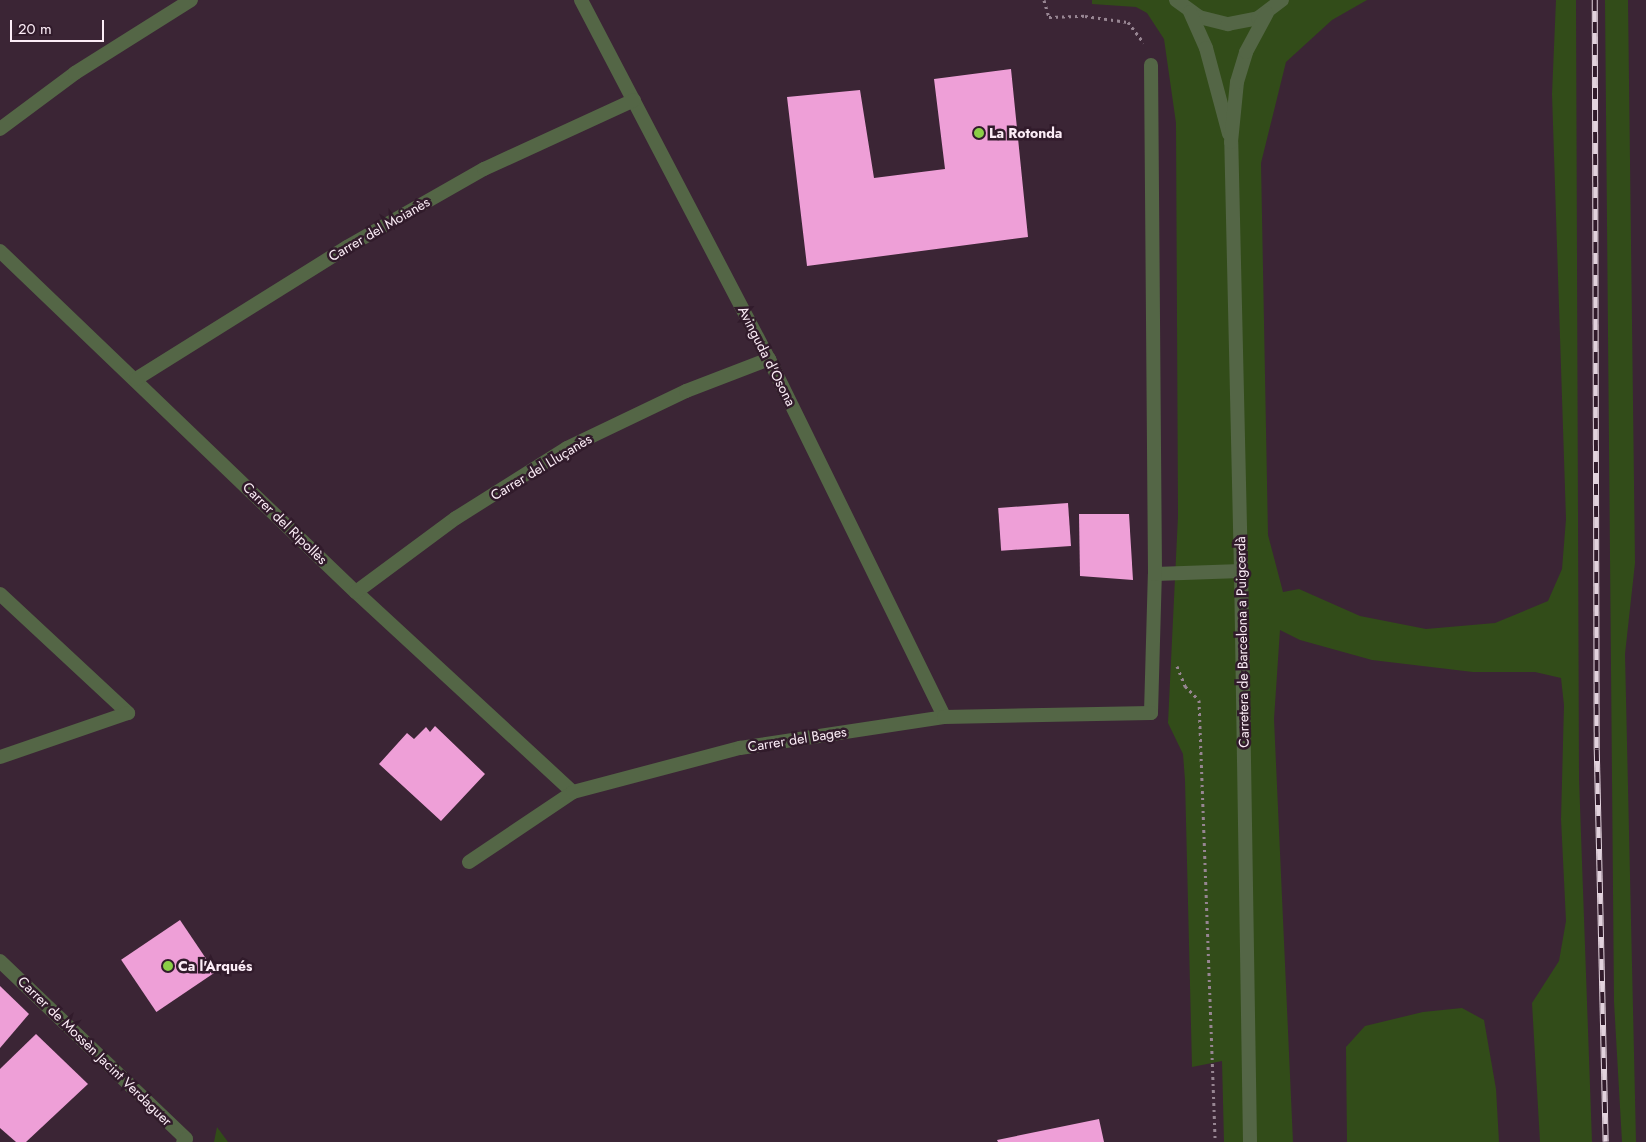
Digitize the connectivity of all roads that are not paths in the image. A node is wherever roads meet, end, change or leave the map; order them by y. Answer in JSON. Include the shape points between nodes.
{"nodes":[{"id":1,"x":190,"y":0,"type":"edge"},
{"id":2,"x":581,"y":0,"type":"edge"},
{"id":3,"x":1176,"y":0,"type":"edge"},
{"id":4,"x":1282,"y":0,"type":"edge"},
{"id":5,"x":1190,"y":12,"type":"junction"},
{"id":6,"x":1267,"y":13,"type":"junction"},
{"id":7,"x":1151,"y":65,"type":"road end"},
{"id":8,"x":634,"y":100,"type":"junction"},
{"id":9,"x":0,"y":129,"type":"edge"},
{"id":10,"x":1231,"y":142,"type":"junction"},
{"id":11,"x":0,"y":252,"type":"edge"},
{"id":12,"x":769,"y":359,"type":"junction"},
{"id":13,"x":136,"y":378,"type":"junction"},
{"id":14,"x":1241,"y":571,"type":"junction"},
{"id":15,"x":1155,"y":574,"type":"junction"},
{"id":16,"x":356,"y":592,"type":"junction"},
{"id":17,"x":0,"y":594,"type":"edge"},
{"id":18,"x":944,"y":717,"type":"junction"},
{"id":19,"x":0,"y":757,"type":"edge"},
{"id":20,"x":573,"y":792,"type":"junction"},
{"id":21,"x":469,"y":862,"type":"dead end"},
{"id":22,"x":0,"y":960,"type":"edge"},
{"id":23,"x":183,"y":1142,"type":"edge"},
{"id":24,"x":1250,"y":1142,"type":"edge"}],
"edges":[{"from":1,"to":9,"type":"street","via":[[76,73]]},
{"from":2,"to":8,"type":"street","name":"Avinguda d'Osona"},
{"from":3,"to":5,"type":"street"},
{"from":4,"to":6,"type":"street"},
{"from":5,"to":6,"type":"street","via":[[1208,21],[1228,24],[1248,21]]},
{"from":5,"to":10,"type":"street","name":"Carretera de Barcelona a Puigcerdà","via":[[1206,48]]},
{"from":6,"to":10,"type":"street","name":"Carretera de Barcelona a Puigcerdà","via":[[1244,60]]},
{"from":7,"to":15,"type":"street"},
{"from":8,"to":12,"type":"street","name":"Avinguda d'Osona"},
{"from":8,"to":13,"type":"street","name":"Carrer del Moianès","via":[[484,169],[347,247]]},
{"from":10,"to":14,"type":"street","name":"Carretera de Barcelona a Puigcerdà"},
{"from":11,"to":13,"type":"street","name":"Carrer del Ripollès"},
{"from":12,"to":16,"type":"street","name":"Carrer del Lluçanès","via":[[686,391],[568,448],[456,518]]},
{"from":12,"to":18,"type":"street","name":"Avinguda d'Osona"},
{"from":13,"to":16,"type":"street","name":"Carrer del Ripollès"},
{"from":14,"to":15,"type":"street"},
{"from":14,"to":24,"type":"street","name":"Carretera de Barcelona a Puigcerdà"},
{"from":15,"to":18,"type":"street","name":"Carrer del Bages","via":[[1151,713]]},
{"from":16,"to":20,"type":"street","name":"Carrer del Ripollès"},
{"from":17,"to":19,"type":"street","via":[[128,713]]},
{"from":18,"to":20,"type":"street","name":"Carrer del Bages","via":[[740,748]]},
{"from":20,"to":21,"type":"street","name":"Carrer del Bages"},
{"from":22,"to":23,"type":"street","name":"Carrer de Mossèn Jacint Verdaguer","via":[[186,1139]]}]}
